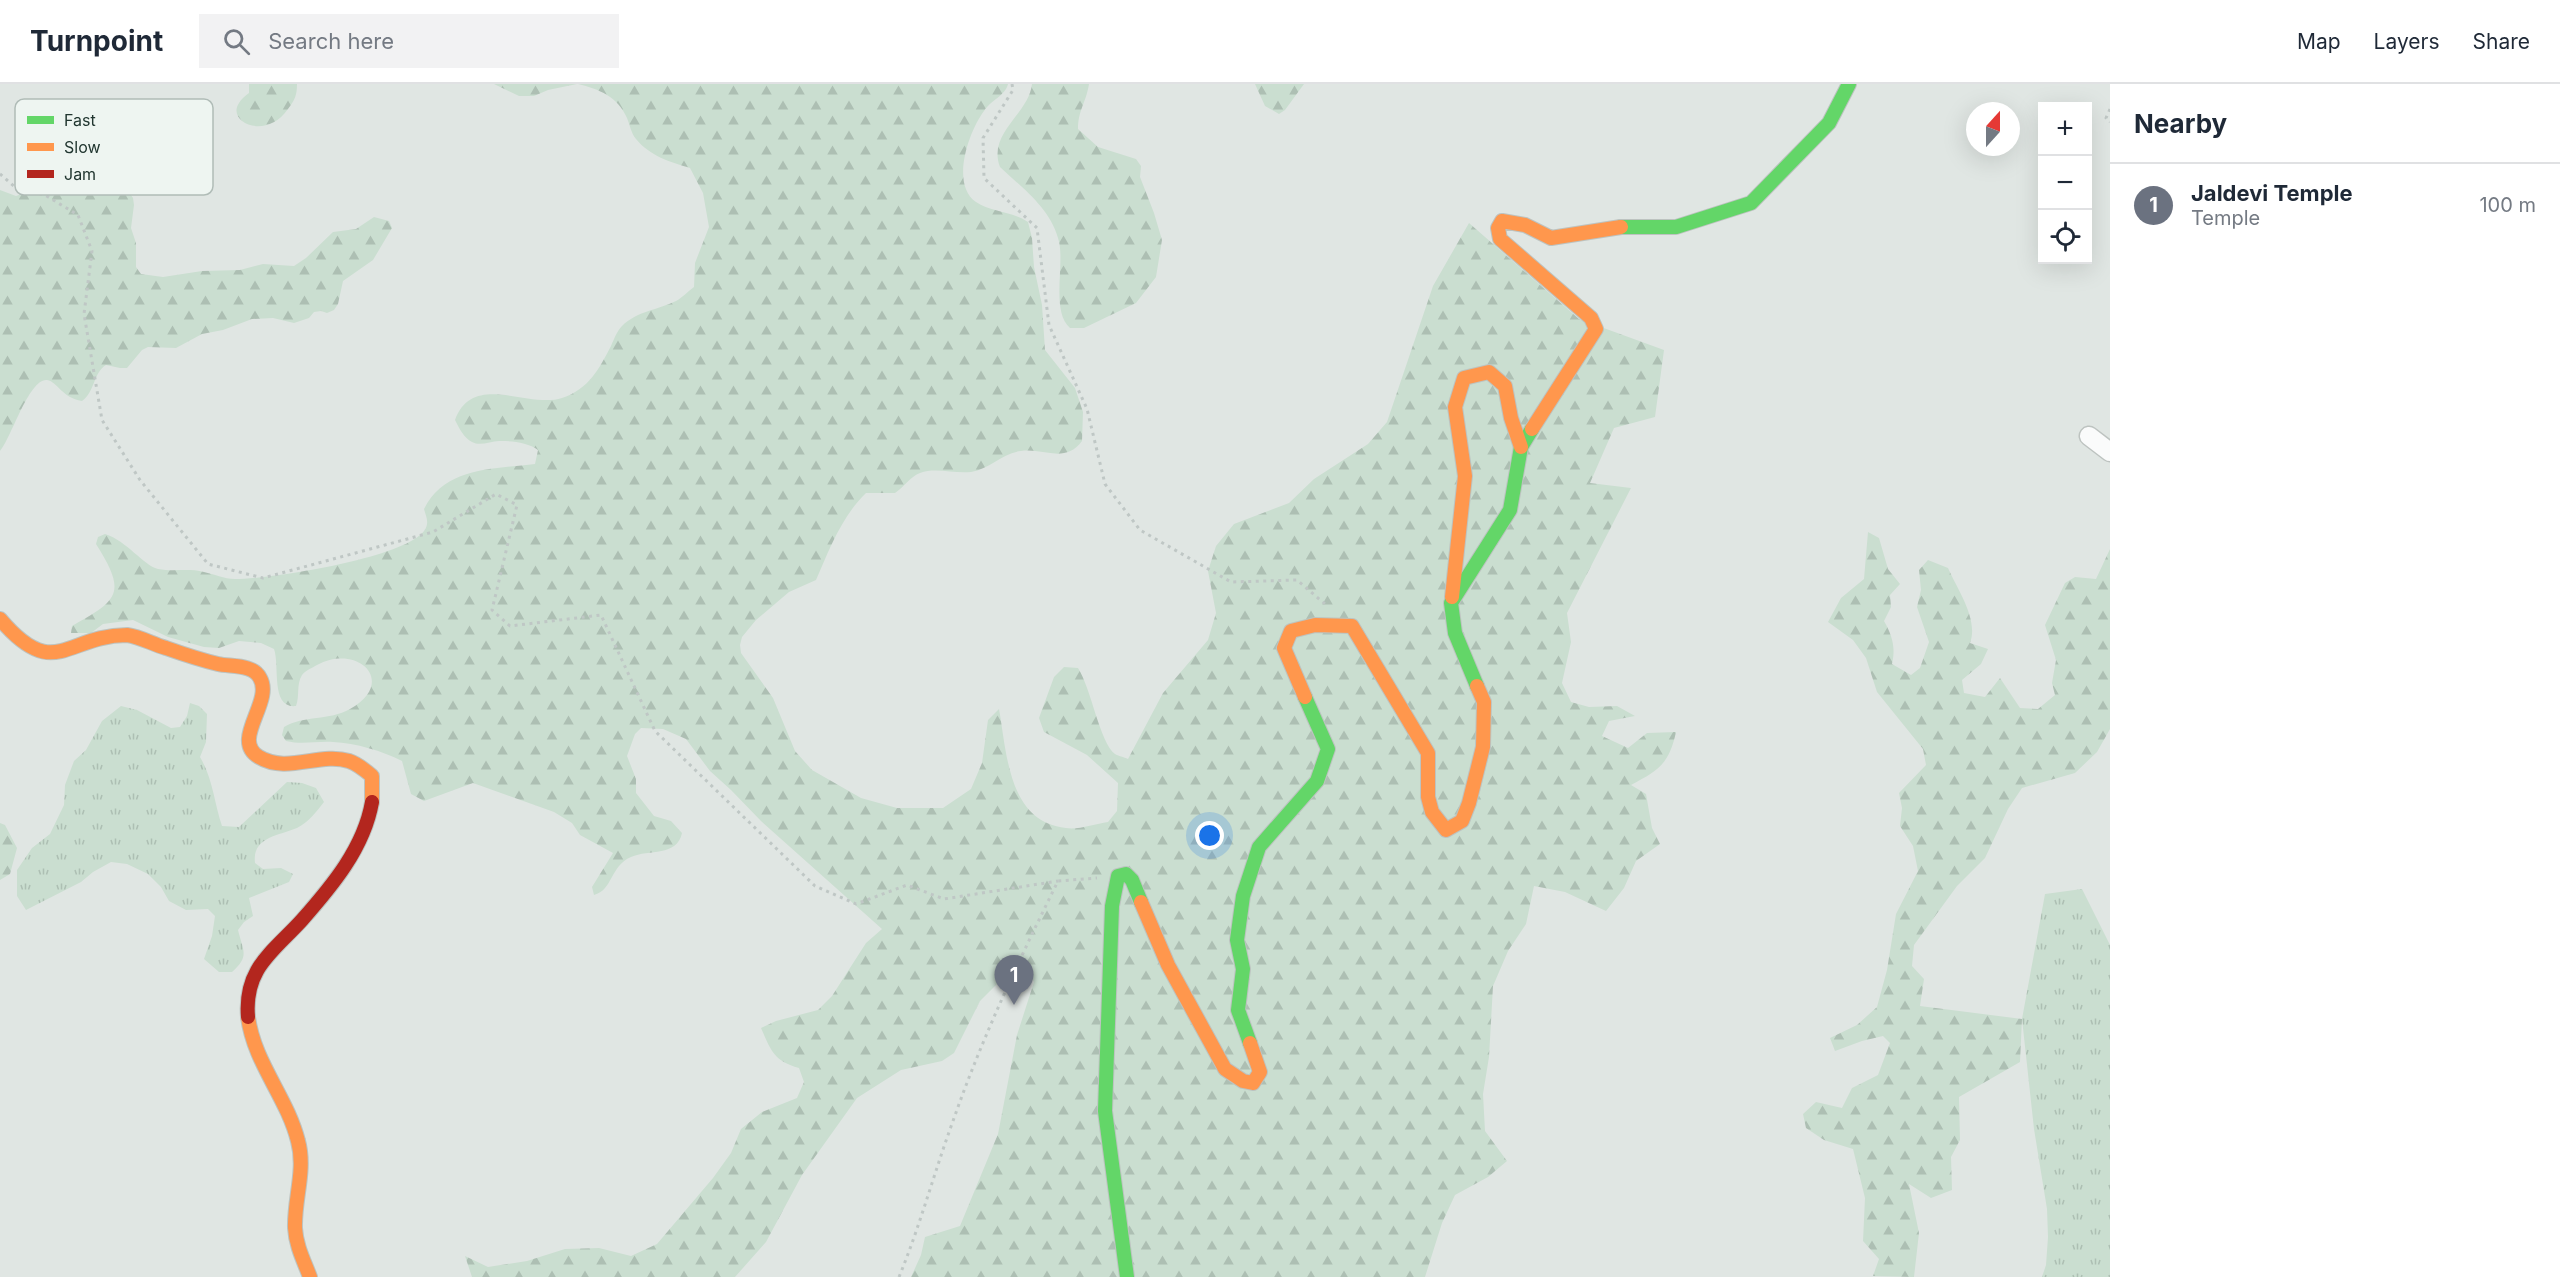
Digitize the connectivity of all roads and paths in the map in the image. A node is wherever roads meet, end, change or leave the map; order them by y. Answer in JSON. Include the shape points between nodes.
{"nodes":[{"id":1,"x":1012,"y":84,"type":"edge"},
{"id":2,"x":1849,"y":84,"type":"edge"},
{"id":3,"x":2110,"y":109,"type":"edge"},
{"id":4,"x":2110,"y":122,"type":"edge"},
{"id":5,"x":0,"y":174,"type":"edge"},
{"id":6,"x":15,"y":187,"type":"edge"},
{"id":7,"x":45,"y":195,"type":"edge"},
{"id":8,"x":2090,"y":436,"type":"dead end"},
{"id":9,"x":1521,"y":447,"type":"junction"},
{"id":10,"x":2110,"y":452,"type":"edge"},
{"id":11,"x":1451,"y":603,"type":"junction"},
{"id":12,"x":0,"y":619,"type":"edge"},
{"id":13,"x":1352,"y":626,"type":"junction"},
{"id":14,"x":1118,"y":876,"type":"junction"},
{"id":15,"x":1058,"y":881,"type":"junction"},
{"id":16,"x":310,"y":1277,"type":"edge"},
{"id":17,"x":899,"y":1277,"type":"edge"},
{"id":18,"x":1128,"y":1277,"type":"edge"}],
"edges":[{"from":1,"to":13,"type":"path","via":[[983,138],[984,178],[1037,228],[1049,325],[1088,409],[1105,484],[1140,530],[1231,582],[1297,580]]},
{"from":2,"to":9,"type":"street","via":[[1829,123],[1751,203],[1676,227],[1612,227],[1551,238],[1525,225],[1502,221],[1498,228],[1500,238],[1591,318],[1596,329]]},
{"from":3,"to":4,"type":"path","via":[[2106,118]]},
{"from":5,"to":6,"type":"path"},
{"from":7,"to":15,"type":"path","via":[[78,215],[92,251],[84,315],[102,420],[140,480],[208,564],[263,578],[433,532],[496,494],[517,505],[492,610],[510,626],[602,615],[656,731],[815,886],[856,904],[907,885],[944,899]]},
{"from":8,"to":10,"type":"street"},
{"from":9,"to":11,"type":"street","via":[[1510,510]]},
{"from":9,"to":11,"type":"street","via":[[1505,386],[1489,372],[1464,378],[1455,407],[1465,476]]},
{"from":11,"to":13,"type":"street","via":[[1455,633],[1484,702],[1483,747],[1469,803],[1462,821],[1446,830],[1432,812],[1428,797],[1428,753]]},
{"from":12,"to":16,"type":"street","via":[[25,646],[42,652],[57,653],[111,637],[131,636],[200,660],[249,669],[260,676],[263,685],[248,738],[256,755],[287,763],[344,760],[372,776],[371,814],[351,855],[299,923],[264,957],[255,971],[248,1000],[247,1027],[298,1136],[301,1161],[294,1227]]},
{"from":13,"to":14,"type":"street","via":[[1316,625],[1291,631],[1284,648],[1328,749],[1317,781],[1259,847],[1243,896],[1237,940],[1243,969],[1238,1010],[1260,1072],[1253,1083],[1225,1069],[1168,965],[1132,880],[1126,874]]},
{"from":14,"to":15,"type":"path"},
{"from":14,"to":18,"type":"street","via":[[1112,906],[1106,1111]]},
{"from":15,"to":17,"type":"path","via":[[1004,991],[953,1119]]}]}
